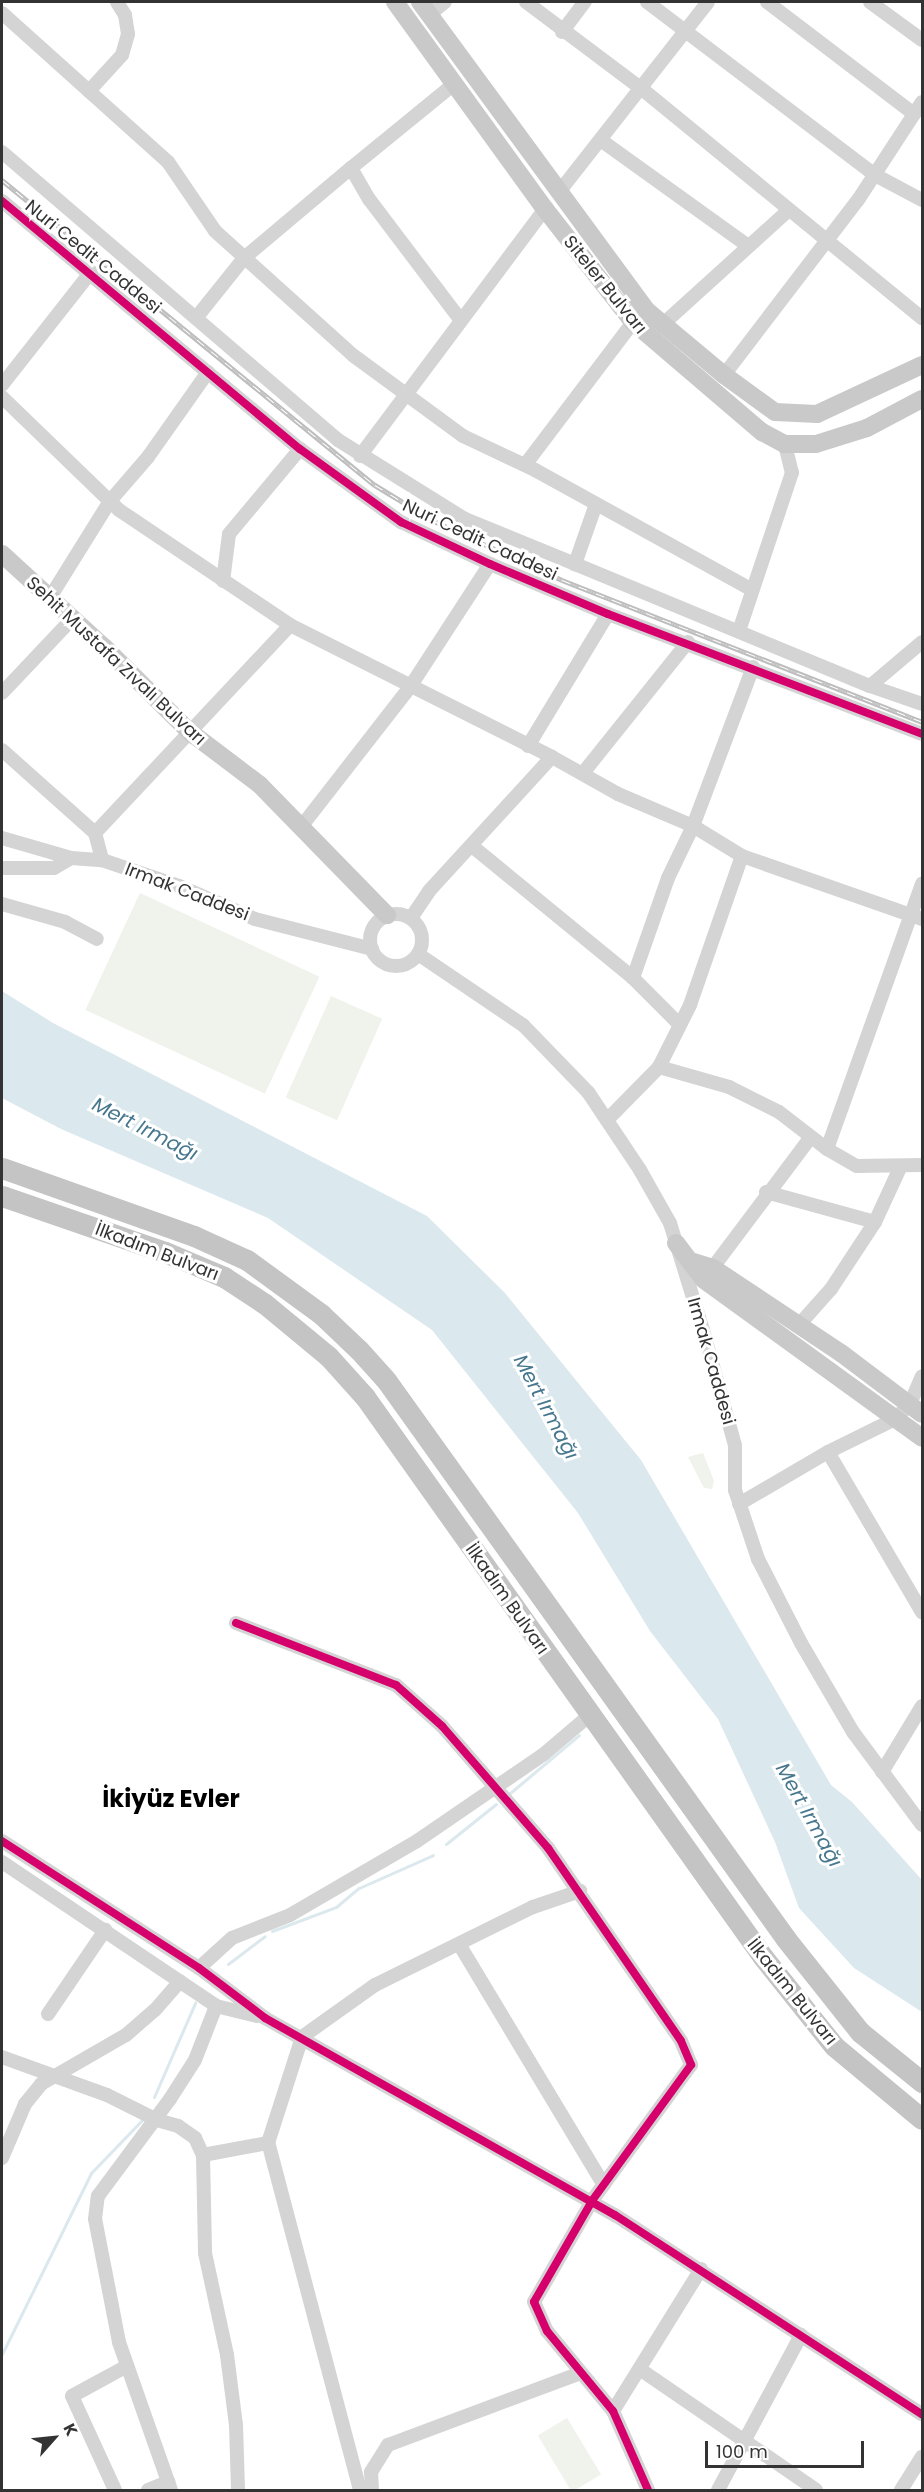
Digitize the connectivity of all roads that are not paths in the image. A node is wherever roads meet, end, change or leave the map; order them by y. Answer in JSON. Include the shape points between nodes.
{"nodes":[{"id":1,"x":117,"y":2,"type":"edge"},
{"id":2,"x":395,"y":2,"type":"edge"},
{"id":3,"x":445,"y":2,"type":"edge"},
{"id":4,"x":526,"y":2,"type":"edge"},
{"id":5,"x":585,"y":2,"type":"edge"},
{"id":6,"x":646,"y":2,"type":"edge"},
{"id":7,"x":708,"y":2,"type":"edge"},
{"id":8,"x":767,"y":2,"type":"edge"},
{"id":9,"x":870,"y":2,"type":"edge"},
{"id":10,"x":425,"y":8,"type":"edge"},
{"id":11,"x":2,"y":13,"type":"edge"},
{"id":12,"x":562,"y":32,"type":"junction"},
{"id":13,"x":685,"y":32,"type":"junction"},
{"id":14,"x":922,"y":40,"type":"edge"},
{"id":15,"x":454,"y":84,"type":"junction"},
{"id":16,"x":642,"y":89,"type":"junction"},
{"id":17,"x":89,"y":91,"type":"junction"},
{"id":18,"x":922,"y":102,"type":"edge"},
{"id":19,"x":915,"y":114,"type":"junction"},
{"id":20,"x":602,"y":141,"type":"junction"},
{"id":21,"x":2,"y":152,"type":"edge"},
{"id":22,"x":351,"y":168,"type":"junction"},
{"id":23,"x":875,"y":175,"type":"junction"},
{"id":24,"x":559,"y":192,"type":"junction"},
{"id":25,"x":922,"y":200,"type":"edge"},
{"id":26,"x":2,"y":201,"type":"edge"},
{"id":27,"x":545,"y":209,"type":"junction"},
{"id":28,"x":789,"y":210,"type":"junction"},
{"id":29,"x":826,"y":243,"type":"junction"},
{"id":30,"x":748,"y":246,"type":"junction"},
{"id":31,"x":244,"y":258,"type":"junction"},
{"id":32,"x":91,"y":272,"type":"junction"},
{"id":33,"x":196,"y":318,"type":"junction"},
{"id":34,"x":459,"y":318,"type":"junction"},
{"id":35,"x":922,"y":318,"type":"edge"},
{"id":36,"x":633,"y":322,"type":"junction"},
{"id":37,"x":662,"y":325,"type":"junction"},
{"id":38,"x":922,"y":365,"type":"edge"},
{"id":39,"x":207,"y":372,"type":"junction"},
{"id":40,"x":724,"y":375,"type":"junction"},
{"id":41,"x":2,"y":385,"type":"edge"},
{"id":42,"x":407,"y":396,"type":"junction"},
{"id":43,"x":2,"y":397,"type":"edge"},
{"id":44,"x":922,"y":400,"type":"edge"},
{"id":45,"x":785,"y":444,"type":"junction"},
{"id":46,"x":300,"y":449,"type":"junction"},
{"id":47,"x":360,"y":456,"type":"junction"},
{"id":48,"x":525,"y":465,"type":"junction"},
{"id":49,"x":110,"y":501,"type":"junction"},
{"id":50,"x":596,"y":504,"type":"junction"},
{"id":51,"x":2,"y":554,"type":"edge"},
{"id":52,"x":490,"y":564,"type":"junction"},
{"id":53,"x":575,"y":564,"type":"junction"},
{"id":54,"x":223,"y":581,"type":"junction"},
{"id":55,"x":751,"y":589,"type":"junction"},
{"id":56,"x":49,"y":599,"type":"junction"},
{"id":57,"x":608,"y":614,"type":"junction"},
{"id":58,"x":72,"y":619,"type":"junction"},
{"id":59,"x":290,"y":625,"type":"junction"},
{"id":60,"x":739,"y":632,"type":"junction"},
{"id":61,"x":688,"y":642,"type":"junction"},
{"id":62,"x":922,"y":642,"type":"edge"},
{"id":63,"x":753,"y":667,"type":"junction"},
{"id":64,"x":870,"y":686,"type":"junction"},
{"id":65,"x":410,"y":687,"type":"junction"},
{"id":66,"x":2,"y":693,"type":"edge"},
{"id":67,"x":922,"y":704,"type":"edge"},
{"id":68,"x":190,"y":732,"type":"junction"},
{"id":69,"x":922,"y":734,"type":"edge"},
{"id":70,"x":528,"y":746,"type":"junction"},
{"id":71,"x":2,"y":750,"type":"edge"},
{"id":72,"x":552,"y":757,"type":"junction"},
{"id":73,"x":583,"y":773,"type":"junction"},
{"id":74,"x":693,"y":826,"type":"junction"},
{"id":75,"x":301,"y":827,"type":"junction"},
{"id":76,"x":95,"y":833,"type":"junction"},
{"id":77,"x":2,"y":838,"type":"edge"},
{"id":78,"x":472,"y":846,"type":"junction"},
{"id":79,"x":742,"y":856,"type":"junction"},
{"id":80,"x":71,"y":858,"type":"junction"},
{"id":81,"x":102,"y":860,"type":"junction"},
{"id":82,"x":2,"y":868,"type":"edge"},
{"id":83,"x":922,"y":883,"type":"edge"},
{"id":84,"x":2,"y":904,"type":"edge"},
{"id":85,"x":387,"y":915,"type":"junction"},
{"id":86,"x":411,"y":918,"type":"junction"},
{"id":87,"x":916,"y":918,"type":"edge"},
{"id":88,"x":97,"y":939,"type":"dead end"},
{"id":89,"x":372,"y":949,"type":"junction"},
{"id":90,"x":418,"y":954,"type":"junction"},
{"id":91,"x":633,"y":978,"type":"junction"},
{"id":92,"x":679,"y":1024,"type":"junction"},
{"id":93,"x":659,"y":1067,"type":"junction"},
{"id":94,"x":607,"y":1120,"type":"junction"},
{"id":95,"x":811,"y":1137,"type":"junction"},
{"id":96,"x":827,"y":1149,"type":"junction"},
{"id":97,"x":922,"y":1165,"type":"edge"},
{"id":98,"x":2,"y":1168,"type":"edge"},
{"id":99,"x":900,"y":1168,"type":"junction"},
{"id":100,"x":766,"y":1192,"type":"junction"},
{"id":101,"x":2,"y":1196,"type":"edge"},
{"id":102,"x":875,"y":1222,"type":"junction"},
{"id":103,"x":676,"y":1243,"type":"junction"},
{"id":104,"x":708,"y":1274,"type":"junction"},
{"id":105,"x":798,"y":1326,"type":"junction"},
{"id":106,"x":922,"y":1376,"type":"edge"},
{"id":107,"x":916,"y":1409,"type":"edge"},
{"id":108,"x":895,"y":1419,"type":"junction"},
{"id":109,"x":922,"y":1438,"type":"edge"},
{"id":110,"x":828,"y":1452,"type":"junction"},
{"id":111,"x":740,"y":1504,"type":"junction"},
{"id":112,"x":922,"y":1612,"type":"edge"},
{"id":113,"x":236,"y":1623,"type":"dead end"},
{"id":114,"x":922,"y":1707,"type":"edge"},
{"id":115,"x":590,"y":1715,"type":"junction"},
{"id":116,"x":882,"y":1772,"type":"junction"},
{"id":117,"x":493,"y":1788,"type":"junction"},
{"id":118,"x":922,"y":1825,"type":"edge"},
{"id":119,"x":2,"y":1841,"type":"edge"},
{"id":120,"x":2,"y":1862,"type":"edge"},
{"id":121,"x":580,"y":1891,"type":"junction"},
{"id":122,"x":105,"y":1930,"type":"junction"},
{"id":123,"x":459,"y":1944,"type":"junction"},
{"id":124,"x":199,"y":1968,"type":"junction"},
{"id":125,"x":180,"y":1981,"type":"junction"},
{"id":126,"x":216,"y":2006,"type":"junction"},
{"id":127,"x":48,"y":2014,"type":"dead end"},
{"id":128,"x":265,"y":2019,"type":"junction"},
{"id":129,"x":302,"y":2037,"type":"junction"},
{"id":130,"x":2,"y":2057,"type":"edge"},
{"id":131,"x":52,"y":2078,"type":"junction"},
{"id":132,"x":922,"y":2082,"type":"edge"},
{"id":133,"x":922,"y":2119,"type":"edge"},
{"id":134,"x":157,"y":2120,"type":"junction"},
{"id":135,"x":268,"y":2143,"type":"junction"},
{"id":136,"x":203,"y":2155,"type":"junction"},
{"id":137,"x":2,"y":2156,"type":"edge"},
{"id":138,"x":604,"y":2186,"type":"junction"},
{"id":139,"x":592,"y":2201,"type":"junction"},
{"id":140,"x":701,"y":2269,"type":"junction"},
{"id":141,"x":801,"y":2335,"type":"junction"},
{"id":142,"x":127,"y":2366,"type":"junction"},
{"id":143,"x":641,"y":2370,"type":"junction"},
{"id":144,"x":581,"y":2373,"type":"junction"},
{"id":145,"x":613,"y":2411,"type":"junction"},
{"id":146,"x":922,"y":2414,"type":"edge"},
{"id":147,"x":745,"y":2443,"type":"junction"},
{"id":148,"x":922,"y":2457,"type":"edge"},
{"id":149,"x":169,"y":2486,"type":"edge"},
{"id":150,"x":114,"y":2490,"type":"edge"},
{"id":151,"x":148,"y":2490,"type":"edge"},
{"id":152,"x":238,"y":2490,"type":"edge"},
{"id":153,"x":360,"y":2490,"type":"edge"},
{"id":154,"x":372,"y":2490,"type":"edge"},
{"id":155,"x":648,"y":2490,"type":"edge"},
{"id":156,"x":718,"y":2490,"type":"edge"},
{"id":157,"x":816,"y":2490,"type":"edge"},
{"id":158,"x":901,"y":2490,"type":"edge"}],
"edges":[{"from":1,"to":17,"type":"street","via":[[125,15],[128,34],[122,55]]},
{"from":2,"to":15,"type":"main road","name":"Siteler Bulvarı"},
{"from":3,"to":10,"type":"street"},
{"from":4,"to":12,"type":"street"},
{"from":5,"to":12,"type":"street"},
{"from":6,"to":13,"type":"street"},
{"from":7,"to":13,"type":"street"},
{"from":8,"to":19,"type":"street"},
{"from":9,"to":14,"type":"street"},
{"from":10,"to":24,"type":"main road","name":"Siteler Bulvarı"},
{"from":11,"to":17,"type":"street"},
{"from":12,"to":16,"type":"street"},
{"from":13,"to":16,"type":"street"},
{"from":13,"to":23,"type":"street"},
{"from":15,"to":22,"type":"street"},
{"from":15,"to":27,"type":"main road","name":"Siteler Bulvarı"},
{"from":16,"to":20,"type":"street"},
{"from":16,"to":28,"type":"street"},
{"from":17,"to":31,"type":"street","via":[[168,162],[215,231]]},
{"from":18,"to":19,"type":"street"},
{"from":19,"to":23,"type":"street"},
{"from":20,"to":24,"type":"street"},
{"from":20,"to":30,"type":"street"},
{"from":21,"to":33,"type":"street","name":"Nuri Cedit Caddesi"},
{"from":22,"to":31,"type":"street"},
{"from":22,"to":34,"type":"street","via":[[369,199]]},
{"from":23,"to":25,"type":"street"},
{"from":23,"to":29,"type":"street"},
{"from":24,"to":37,"type":"main road","name":"Siteler Bulvarı"},
{"from":26,"to":32,"type":"street","name":"Nuri Cedit Caddesi"},
{"from":27,"to":34,"type":"street"},
{"from":27,"to":36,"type":"main road","name":"Siteler Bulvarı"},
{"from":28,"to":29,"type":"street"},
{"from":28,"to":30,"type":"street"},
{"from":29,"to":35,"type":"street"},
{"from":29,"to":40,"type":"street"},
{"from":30,"to":37,"type":"street"},
{"from":31,"to":33,"type":"street"},
{"from":31,"to":42,"type":"street","via":[[354,356]]},
{"from":32,"to":39,"type":"street","name":"Nuri Cedit Caddesi"},
{"from":32,"to":41,"type":"street"},
{"from":33,"to":47,"type":"street","name":"Nuri Cedit Caddesi"},
{"from":34,"to":42,"type":"street"},
{"from":36,"to":45,"type":"main road","name":"Siteler Bulvarı","via":[[762,432]]},
{"from":36,"to":48,"type":"street"},
{"from":37,"to":40,"type":"main road","name":"Siteler Bulvarı"},
{"from":38,"to":40,"type":"main road","name":"Siteler Bulvarı","via":[[817,414],[775,412]]},
{"from":39,"to":46,"type":"street","name":"Nuri Cedit Caddesi"},
{"from":39,"to":49,"type":"street","via":[[148,457]]},
{"from":42,"to":47,"type":"street"},
{"from":42,"to":48,"type":"street","via":[[463,436]]},
{"from":43,"to":49,"type":"street"},
{"from":44,"to":45,"type":"main road","name":"Siteler Bulvarı","via":[[867,428],[816,444]]},
{"from":45,"to":55,"type":"street","via":[[792,473]]},
{"from":46,"to":52,"type":"street","name":"Nuri Cedit Caddesi","via":[[401,522]]},
{"from":46,"to":54,"type":"street","via":[[229,534]]},
{"from":47,"to":53,"type":"street","name":"Nuri Cedit Caddesi","via":[[465,519]]},
{"from":48,"to":50,"type":"street"},
{"from":49,"to":54,"type":"street"},
{"from":49,"to":56,"type":"street"},
{"from":50,"to":53,"type":"street"},
{"from":50,"to":55,"type":"street"},
{"from":51,"to":56,"type":"main road","name":"Sehit Mustafa Zıvalı Bulvarı"},
{"from":52,"to":57,"type":"street","name":"Nuri Cedit Caddesi"},
{"from":52,"to":65,"type":"street"},
{"from":53,"to":60,"type":"street","name":"Nuri Cedit Caddesi"},
{"from":54,"to":59,"type":"street"},
{"from":55,"to":60,"type":"street"},
{"from":56,"to":58,"type":"main road","name":"Sehit Mustafa Zıvalı Bulvarı"},
{"from":57,"to":61,"type":"street","name":"Nuri Cedit Caddesi"},
{"from":57,"to":70,"type":"street"},
{"from":58,"to":66,"type":"street"},
{"from":58,"to":68,"type":"main road","name":"Sehit Mustafa Zıvalı Bulvarı"},
{"from":59,"to":65,"type":"street"},
{"from":59,"to":68,"type":"street"},
{"from":60,"to":64,"type":"street","name":"Nuri Cedit Caddesi"},
{"from":61,"to":63,"type":"street","name":"Nuri Cedit Caddesi"},
{"from":61,"to":73,"type":"street"},
{"from":62,"to":64,"type":"street"},
{"from":63,"to":69,"type":"street","name":"Nuri Cedit Caddesi"},
{"from":63,"to":74,"type":"street"},
{"from":64,"to":67,"type":"street","name":"Nuri Cedit Caddesi"},
{"from":65,"to":70,"type":"street"},
{"from":65,"to":75,"type":"street"},
{"from":68,"to":75,"type":"main road","name":"Sehit Mustafa Zıvalı Bulvarı","via":[[260,785]]},
{"from":68,"to":76,"type":"street"},
{"from":70,"to":72,"type":"street"},
{"from":71,"to":76,"type":"street"},
{"from":72,"to":73,"type":"street"},
{"from":72,"to":78,"type":"street"},
{"from":73,"to":74,"type":"street","via":[[618,794]]},
{"from":74,"to":79,"type":"street"},
{"from":74,"to":91,"type":"street","via":[[668,878]]},
{"from":75,"to":85,"type":"main road","name":"Sehit Mustafa Zıvalı Bulvarı"},
{"from":76,"to":81,"type":"street"},
{"from":77,"to":80,"type":"street","name":"Irmak Caddesi"},
{"from":78,"to":86,"type":"street","via":[[429,891]]},
{"from":78,"to":91,"type":"street"},
{"from":79,"to":87,"type":"street"},
{"from":79,"to":92,"type":"street","via":[[690,1005]]},
{"from":80,"to":81,"type":"street","name":"Irmak Caddesi"},
{"from":80,"to":82,"type":"street","via":[[54,868]]},
{"from":81,"to":89,"type":"street","name":"Irmak Caddesi","via":[[179,886],[255,919]]},
{"from":83,"to":87,"type":"street"},
{"from":84,"to":88,"type":"street","via":[[65,922]]},
{"from":85,"to":86,"type":"street"},
{"from":85,"to":89,"type":"street","via":[[375,925]]},
{"from":86,"to":90,"type":"street","via":[[422,939]]},
{"from":87,"to":96,"type":"street"},
{"from":89,"to":90,"type":"street","via":[[382,961],[397,966]]},
{"from":90,"to":94,"type":"street","name":"Irmak Caddesi","via":[[523,1025],[588,1092]]},
{"from":91,"to":92,"type":"street"},
{"from":92,"to":93,"type":"street"},
{"from":93,"to":94,"type":"street"},
{"from":93,"to":95,"type":"street","via":[[729,1087],[779,1112]]},
{"from":94,"to":103,"type":"street","name":"Irmak Caddesi","via":[[665,1214]]},
{"from":95,"to":96,"type":"street"},
{"from":95,"to":100,"type":"street"},
{"from":96,"to":99,"type":"street","via":[[857,1166]]},
{"from":97,"to":99,"type":"street"},
{"from":98,"to":132,"type":"highway","name":"İlkadım Bulvarı","via":[[194,1236],[247,1260],[321,1314],[358,1350],[386,1380],[786,1939],[860,2032]]},
{"from":99,"to":102,"type":"street"},
{"from":100,"to":102,"type":"street"},
{"from":100,"to":104,"type":"street"},
{"from":101,"to":115,"type":"highway","name":"İlkadım Bulvarı","via":[[165,1252],[224,1277],[265,1304],[329,1357],[365,1397]]},
{"from":102,"to":105,"type":"street","via":[[831,1289]]},
{"from":103,"to":104,"type":"main road"},
{"from":103,"to":111,"type":"street","name":"Irmak Caddesi","via":[[735,1445],[735,1490]]},
{"from":104,"to":105,"type":"main road"},
{"from":104,"to":108,"type":"main road"},
{"from":105,"to":107,"type":"main road"},
{"from":106,"to":107,"type":"street"},
{"from":107,"to":108,"type":"street"},
{"from":108,"to":109,"type":"main road"},
{"from":108,"to":110,"type":"street"},
{"from":110,"to":111,"type":"street"},
{"from":110,"to":112,"type":"street"},
{"from":111,"to":116,"type":"street","name":"Irmak Caddesi","via":[[758,1559],[801,1643]]},
{"from":113,"to":117,"type":"street","via":[[396,1684],[442,1726]]},
{"from":114,"to":116,"type":"street"},
{"from":115,"to":117,"type":"street","via":[[544,1754]]},
{"from":115,"to":133,"type":"highway","name":"İlkadım Bulvarı","via":[[762,1957],[834,2046]]},
{"from":116,"to":118,"type":"street","name":"Irmak Caddesi"},
{"from":117,"to":121,"type":"street","via":[[548,1848]]},
{"from":117,"to":124,"type":"street","via":[[366,1873],[290,1915],[232,1938]]},
{"from":119,"to":124,"type":"street"},
{"from":120,"to":122,"type":"street"},
{"from":121,"to":123,"type":"street","via":[[532,1907]]},
{"from":121,"to":138,"type":"street","via":[[675,2032],[690,2065]]},
{"from":122,"to":125,"type":"street"},
{"from":122,"to":127,"type":"street"},
{"from":123,"to":129,"type":"street","via":[[375,1985]]},
{"from":123,"to":138,"type":"street"},
{"from":124,"to":128,"type":"street"},
{"from":125,"to":126,"type":"street"},
{"from":125,"to":131,"type":"street","via":[[155,2010],[126,2034]]},
{"from":126,"to":128,"type":"street"},
{"from":126,"to":134,"type":"street","via":[[195,2060]]},
{"from":128,"to":129,"type":"street"},
{"from":129,"to":135,"type":"street"},
{"from":129,"to":139,"type":"street"},
{"from":130,"to":131,"type":"street"},
{"from":131,"to":134,"type":"street","via":[[107,2095]]},
{"from":131,"to":137,"type":"street","via":[[40,2084],[24,2104]]},
{"from":134,"to":136,"type":"street","via":[[178,2126],[195,2138]]},
{"from":134,"to":142,"type":"street","via":[[98,2196],[95,2220]]},
{"from":135,"to":136,"type":"street"},
{"from":135,"to":153,"type":"street"},
{"from":136,"to":152,"type":"street","via":[[205,2253],[227,2355],[236,2425]]},
{"from":138,"to":139,"type":"street"},
{"from":139,"to":140,"type":"street"},
{"from":139,"to":144,"type":"street","via":[[534,2302],[547,2331]]},
{"from":140,"to":141,"type":"street"},
{"from":140,"to":143,"type":"street"},
{"from":141,"to":146,"type":"street"},
{"from":141,"to":147,"type":"street"},
{"from":142,"to":149,"type":"street"},
{"from":142,"to":150,"type":"street","via":[[72,2396]]},
{"from":143,"to":145,"type":"street"},
{"from":143,"to":147,"type":"street"},
{"from":144,"to":145,"type":"street"},
{"from":144,"to":154,"type":"street","via":[[388,2445],[371,2472]]},
{"from":145,"to":155,"type":"street"},
{"from":147,"to":156,"type":"street"},
{"from":147,"to":157,"type":"street"},
{"from":148,"to":158,"type":"street"},
{"from":149,"to":151,"type":"street"}]}
